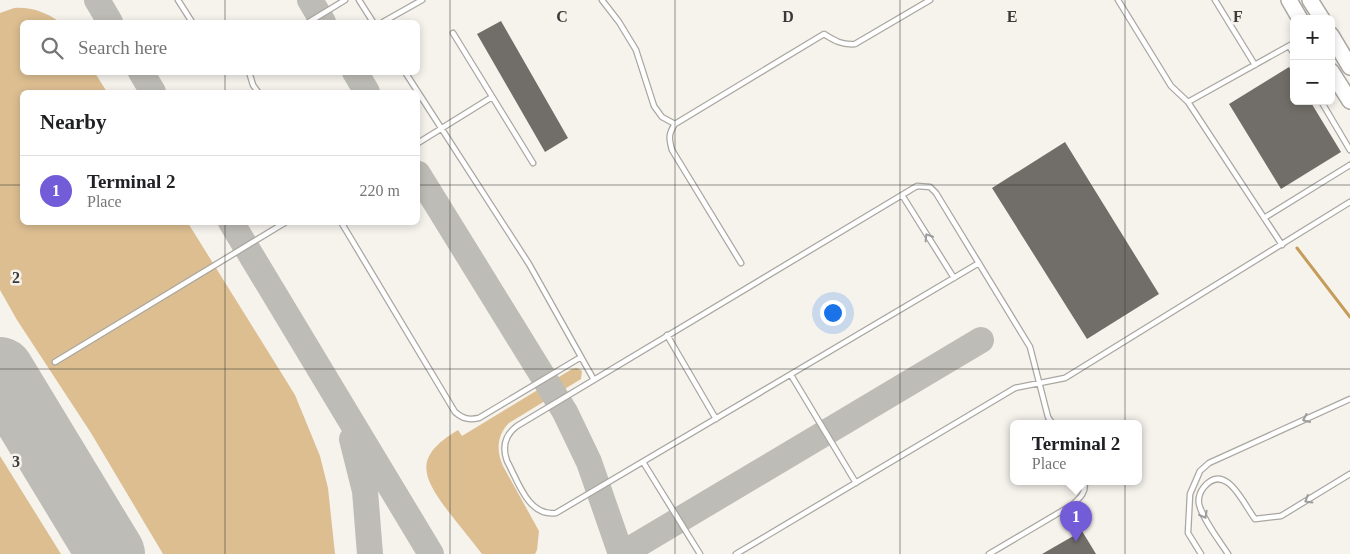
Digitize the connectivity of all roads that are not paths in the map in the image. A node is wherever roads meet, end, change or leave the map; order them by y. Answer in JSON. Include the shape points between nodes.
{"nodes":[{"id":1,"x":178,"y":0,"type":"edge"},
{"id":2,"x":345,"y":0,"type":"edge"},
{"id":3,"x":359,"y":0,"type":"edge"},
{"id":4,"x":422,"y":0,"type":"edge"},
{"id":5,"x":602,"y":0,"type":"edge"},
{"id":6,"x":930,"y":0,"type":"edge"},
{"id":7,"x":1118,"y":0,"type":"edge"},
{"id":8,"x":1215,"y":0,"type":"edge"},
{"id":9,"x":1289,"y":0,"type":"edge"},
{"id":10,"x":1310,"y":0,"type":"edge"},
{"id":11,"x":1298,"y":15,"type":"edge"},
{"id":12,"x":1319,"y":15,"type":"edge"},
{"id":13,"x":191,"y":20,"type":"edge"},
{"id":14,"x":312,"y":20,"type":"edge"},
{"id":15,"x":372,"y":20,"type":"edge"},
{"id":16,"x":387,"y":20,"type":"edge"},
{"id":17,"x":453,"y":33,"type":"dead end"},
{"id":18,"x":1335,"y":42,"type":"edge"},
{"id":19,"x":1290,"y":45,"type":"edge"},
{"id":20,"x":1255,"y":65,"type":"junction"},
{"id":21,"x":1350,"y":66,"type":"edge"},
{"id":22,"x":250,"y":75,"type":"edge"},
{"id":23,"x":408,"y":75,"type":"edge"},
{"id":24,"x":1335,"y":77,"type":"edge"},
{"id":25,"x":257,"y":90,"type":"edge"},
{"id":26,"x":417,"y":90,"type":"edge"},
{"id":27,"x":420,"y":94,"type":"edge"},
{"id":28,"x":492,"y":97,"type":"junction"},
{"id":29,"x":1350,"y":101,"type":"edge"},
{"id":30,"x":1188,"y":102,"type":"junction"},
{"id":31,"x":1323,"y":105,"type":"edge"},
{"id":32,"x":675,"y":124,"type":"junction"},
{"id":33,"x":442,"y":129,"type":"junction"},
{"id":34,"x":420,"y":142,"type":"edge"},
{"id":35,"x":1350,"y":150,"type":"edge"},
{"id":36,"x":533,"y":163,"type":"dead end"},
{"id":37,"x":1350,"y":166,"type":"edge"},
{"id":38,"x":902,"y":195,"type":"junction"},
{"id":39,"x":1350,"y":202,"type":"edge"},
{"id":40,"x":1264,"y":218,"type":"junction"},
{"id":41,"x":281,"y":225,"type":"edge"},
{"id":42,"x":343,"y":225,"type":"edge"},
{"id":43,"x":1282,"y":245,"type":"junction"},
{"id":44,"x":741,"y":263,"type":"dead end"},
{"id":45,"x":979,"y":263,"type":"junction"},
{"id":46,"x":954,"y":278,"type":"junction"},
{"id":47,"x":667,"y":335,"type":"junction"},
{"id":48,"x":581,"y":357,"type":"junction"},
{"id":49,"x":55,"y":362,"type":"dead end"},
{"id":50,"x":791,"y":375,"type":"junction"},
{"id":51,"x":594,"y":380,"type":"junction"},
{"id":52,"x":1039,"y":383,"type":"junction"},
{"id":53,"x":1350,"y":399,"type":"edge"},
{"id":54,"x":716,"y":419,"type":"junction"},
{"id":55,"x":1050,"y":420,"type":"edge"},
{"id":56,"x":643,"y":462,"type":"junction"},
{"id":57,"x":1350,"y":474,"type":"edge"},
{"id":58,"x":856,"y":483,"type":"junction"},
{"id":59,"x":1085,"y":485,"type":"edge"},
{"id":60,"x":991,"y":553,"type":"edge"},
{"id":61,"x":700,"y":554,"type":"edge"},
{"id":62,"x":736,"y":554,"type":"edge"},
{"id":63,"x":1201,"y":554,"type":"edge"},
{"id":64,"x":1228,"y":554,"type":"edge"}],
"edges":[{"from":1,"to":13,"type":"lane"},
{"from":2,"to":14,"type":"lane"},
{"from":3,"to":15,"type":"lane"},
{"from":4,"to":16,"type":"lane"},
{"from":5,"to":32,"type":"lane","via":[[636,50],[654,106],[662,117]]},
{"from":6,"to":32,"type":"lane","via":[[855,44],[844,45],[824,34]]},
{"from":7,"to":30,"type":"lane","via":[[1171,86]]},
{"from":8,"to":20,"type":"lane"},
{"from":9,"to":11,"type":"highway"},
{"from":10,"to":12,"type":"highway"},
{"from":17,"to":28,"type":"lane"},
{"from":18,"to":21,"type":"highway"},
{"from":19,"to":20,"type":"lane"},
{"from":20,"to":30,"type":"lane"},
{"from":22,"to":25,"type":"lane"},
{"from":23,"to":26,"type":"lane"},
{"from":24,"to":29,"type":"highway"},
{"from":27,"to":33,"type":"lane"},
{"from":28,"to":33,"type":"lane"},
{"from":28,"to":36,"type":"lane"},
{"from":30,"to":40,"type":"lane"},
{"from":31,"to":35,"type":"lane"},
{"from":32,"to":44,"type":"lane","via":[[669,138],[672,150]]},
{"from":33,"to":34,"type":"lane"},
{"from":33,"to":48,"type":"lane","via":[[529,264]]},
{"from":37,"to":40,"type":"lane"},
{"from":38,"to":45,"type":"lane","via":[[917,186],[930,187],[936,192]]},
{"from":46,"to":38,"type":"lane","one_way":true},
{"from":38,"to":47,"type":"lane"},
{"from":39,"to":43,"type":"lane"},
{"from":40,"to":43,"type":"lane"},
{"from":41,"to":49,"type":"lane"},
{"from":42,"to":48,"type":"lane","via":[[460,416],[479,418]]},
{"from":43,"to":52,"type":"lane","via":[[1065,378]]},
{"from":45,"to":46,"type":"lane"},
{"from":45,"to":52,"type":"lane","via":[[1030,347]]},
{"from":46,"to":50,"type":"lane"},
{"from":47,"to":51,"type":"lane"},
{"from":47,"to":54,"type":"lane"},
{"from":48,"to":51,"type":"lane"},
{"from":50,"to":54,"type":"lane"},
{"from":50,"to":58,"type":"lane"},
{"from":51,"to":56,"type":"lane","via":[[516,426],[508,435],[504,454],[529,502],[543,513],[556,513]]},
{"from":52,"to":55,"type":"lane"},
{"from":52,"to":58,"type":"lane","via":[[1015,388]]},
{"from":53,"to":63,"type":"lane","one_way":true,"via":[[1209,463],[1200,471],[1190,494],[1188,533]]},
{"from":54,"to":56,"type":"lane"},
{"from":56,"to":61,"type":"lane"},
{"from":57,"to":64,"type":"lane","one_way":true,"via":[[1281,516],[1255,519],[1232,485],[1226,480],[1212,480],[1205,485],[1198,502]]},
{"from":58,"to":62,"type":"lane"},
{"from":59,"to":60,"type":"lane","via":[[1083,494],[1072,505]]}]}
